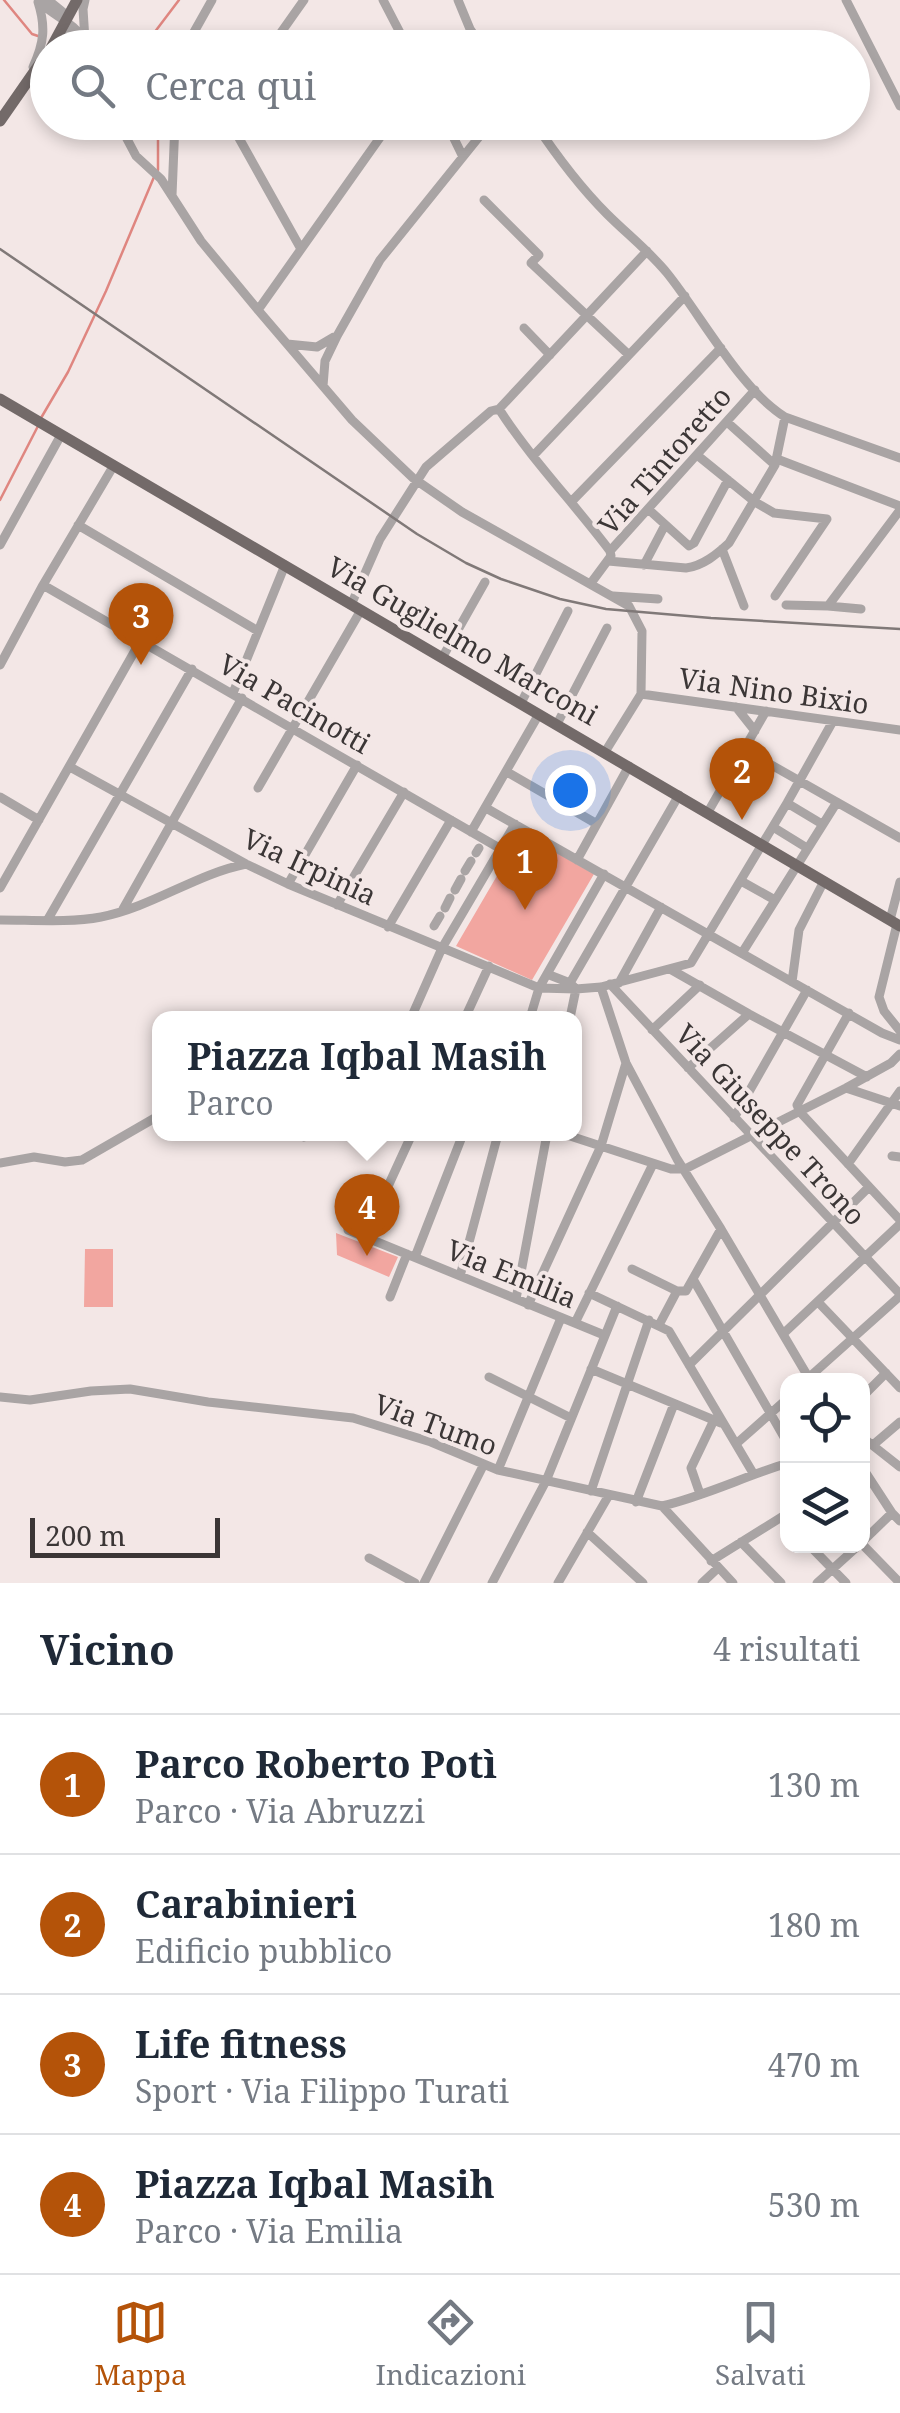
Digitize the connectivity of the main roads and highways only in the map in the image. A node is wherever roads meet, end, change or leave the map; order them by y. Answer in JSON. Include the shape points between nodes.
{"nodes":[{"id":1,"x":76,"y":0,"type":"edge"},
{"id":2,"x":61,"y":30,"type":"edge"},
{"id":3,"x":30,"y":79,"type":"edge"},
{"id":4,"x":0,"y":121,"type":"edge"},
{"id":5,"x":0,"y":398,"type":"edge"},
{"id":6,"x":896,"y":923,"type":"edge"}],
"edges":[{"from":1,"to":2,"type":"main road"},
{"from":3,"to":4,"type":"main road"},
{"from":5,"to":6,"type":"main road","name":"Via Guglielmo Marconi"}]}
